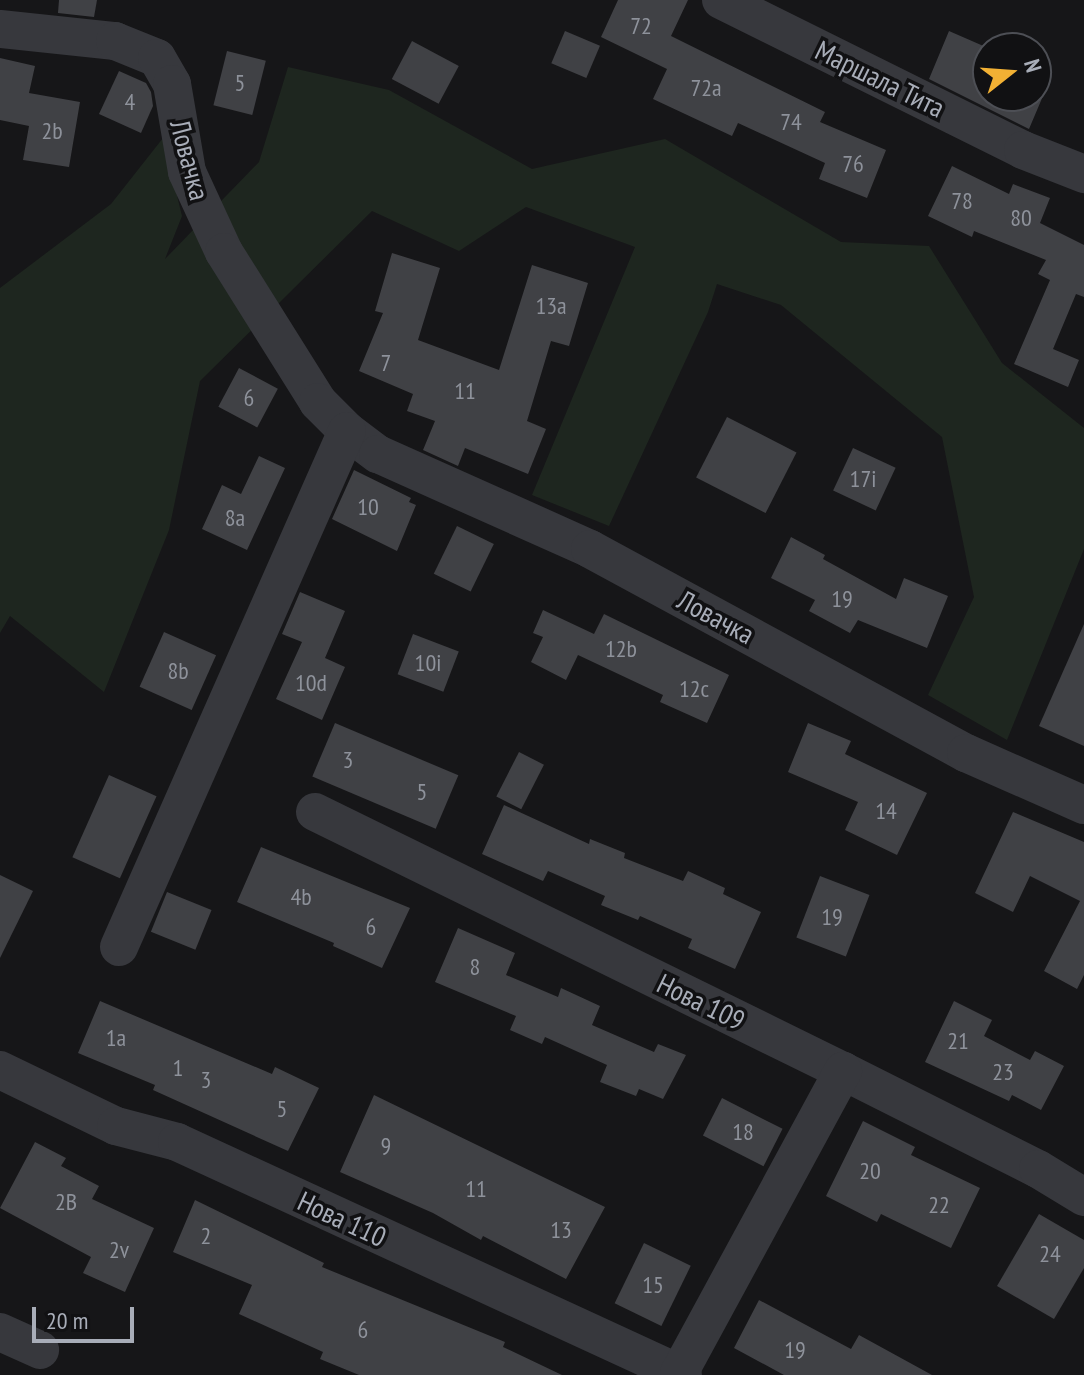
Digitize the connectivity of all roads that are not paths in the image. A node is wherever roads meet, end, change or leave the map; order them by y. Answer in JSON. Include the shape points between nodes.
{"nodes":[{"id":1,"x":721,"y":0,"type":"edge"},
{"id":2,"x":0,"y":29,"type":"edge"},
{"id":3,"x":1084,"y":174,"type":"edge"},
{"id":4,"x":347,"y":431,"type":"junction"},
{"id":5,"x":1084,"y":805,"type":"edge"},
{"id":6,"x":315,"y":812,"type":"dead end"},
{"id":7,"x":119,"y":947,"type":"dead end"},
{"id":8,"x":0,"y":1070,"type":"edge"},
{"id":9,"x":843,"y":1071,"type":"junction"},
{"id":10,"x":1084,"y":1197,"type":"edge"},
{"id":11,"x":0,"y":1332,"type":"edge"},
{"id":12,"x":40,"y":1350,"type":"dead end"},
{"id":13,"x":681,"y":1374,"type":"edge"}],
"edges":[{"from":1,"to":3,"type":"street","name":"Маршала Тита","via":[[1023,150]]},
{"from":2,"to":4,"type":"street","name":"Ловачка","via":[[115,41],[157,58],[172,84],[187,172],[211,228],[318,402]]},
{"from":4,"to":5,"type":"street","name":"Ловачка","via":[[378,454],[590,549],[966,753]]},
{"from":4,"to":7,"type":"street"},
{"from":6,"to":9,"type":"street","name":"Нова 109"},
{"from":8,"to":13,"type":"street","name":"Нова 110","via":[[116,1126],[177,1142]]},
{"from":9,"to":10,"type":"street","name":"Нова 109"},
{"from":9,"to":13,"type":"street"},
{"from":11,"to":12,"type":"street"}]}
